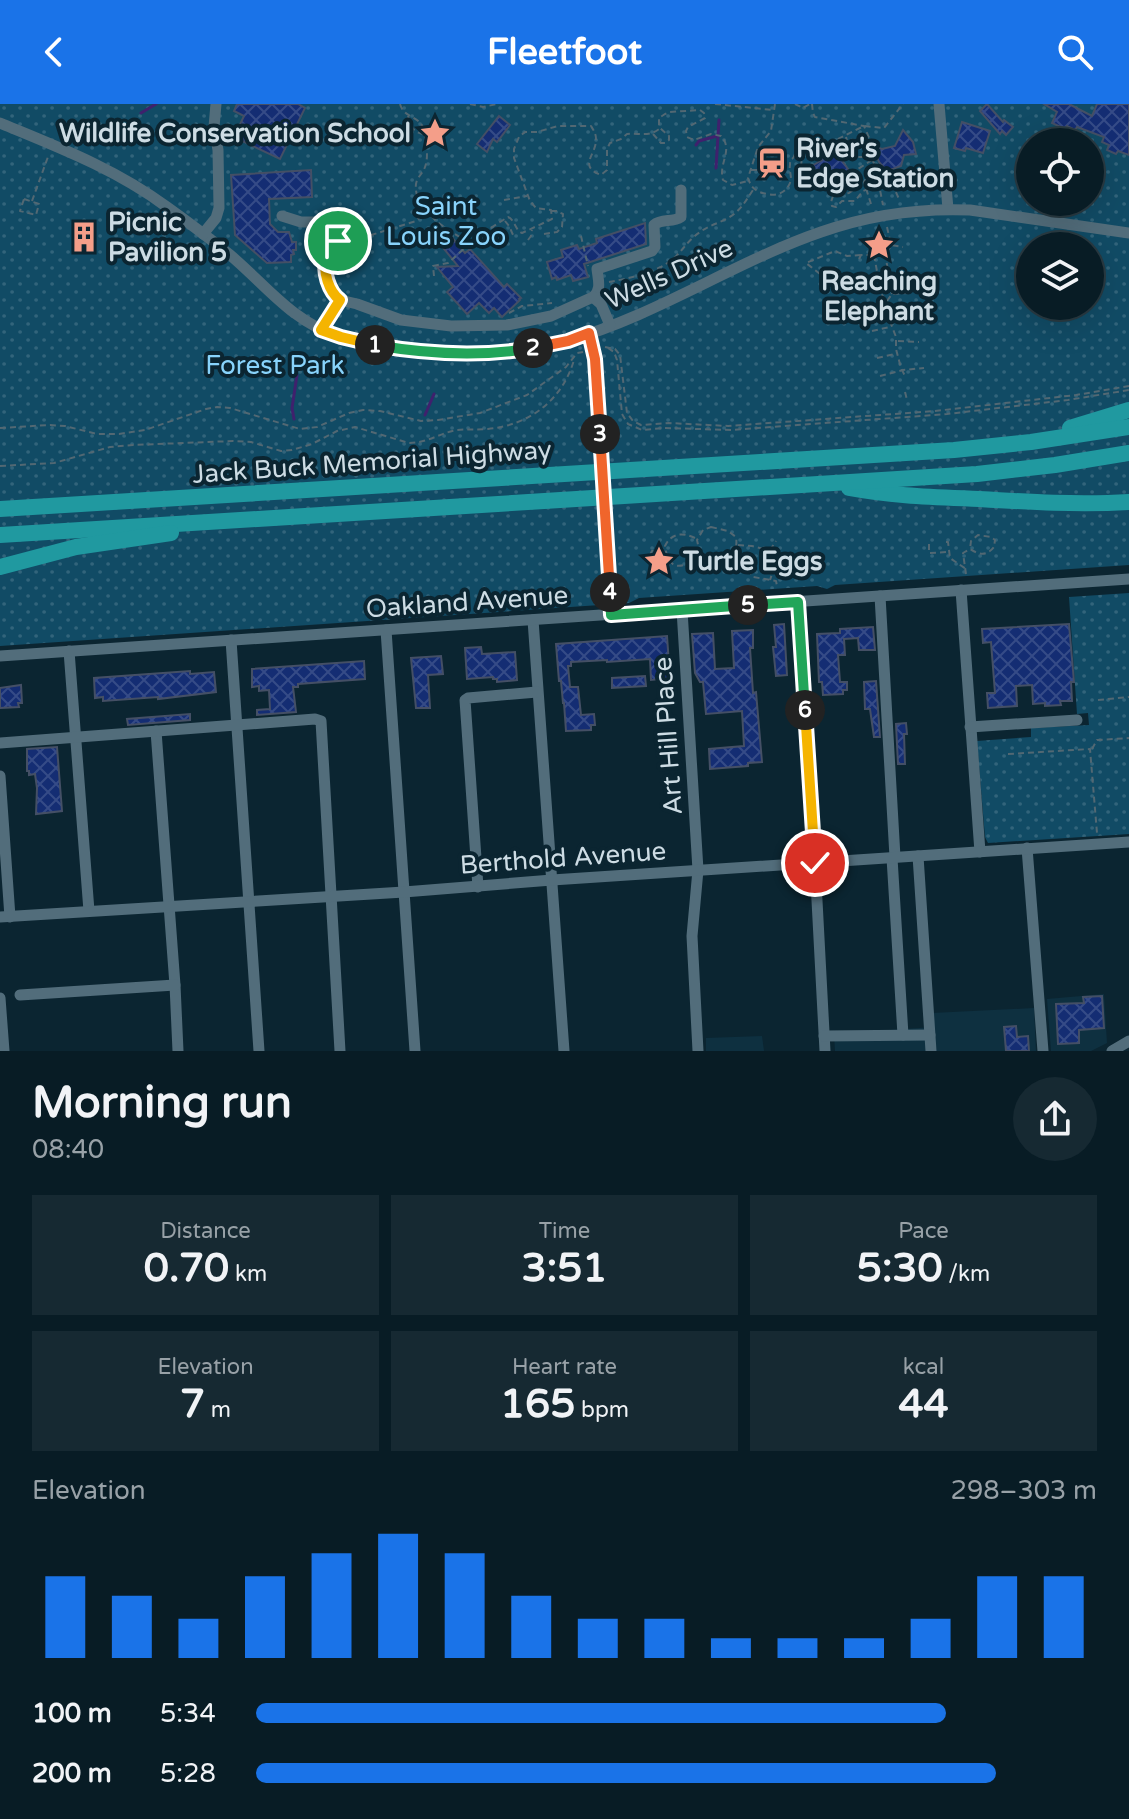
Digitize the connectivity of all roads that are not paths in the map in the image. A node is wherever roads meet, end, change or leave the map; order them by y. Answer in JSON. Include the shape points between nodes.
{"nodes":[{"id":1,"x":216,"y":104,"type":"edge"},
{"id":2,"x":939,"y":104,"type":"edge"},
{"id":3,"x":0,"y":123,"type":"edge"},
{"id":4,"x":681,"y":190,"type":"dead end"},
{"id":5,"x":948,"y":209,"type":"junction"},
{"id":6,"x":282,"y":216,"type":"dead end"},
{"id":7,"x":1129,"y":233,"type":"edge"},
{"id":8,"x":203,"y":234,"type":"junction"},
{"id":9,"x":593,"y":297,"type":"junction"},
{"id":10,"x":340,"y":300,"type":"junction"},
{"id":11,"x":610,"y":325,"type":"junction"},
{"id":12,"x":321,"y":330,"type":"junction"},
{"id":13,"x":589,"y":333,"type":"junction"},
{"id":14,"x":1129,"y":410,"type":"edge"},
{"id":15,"x":1129,"y":427,"type":"edge"},
{"id":16,"x":1031,"y":442,"type":"junction"},
{"id":17,"x":1129,"y":453,"type":"edge"},
{"id":18,"x":823,"y":483,"type":"junction"},
{"id":19,"x":1129,"y":502,"type":"edge"},
{"id":20,"x":0,"y":509,"type":"edge"},
{"id":21,"x":245,"y":519,"type":"junction"},
{"id":22,"x":0,"y":535,"type":"edge"},
{"id":23,"x":0,"y":567,"type":"edge"},
{"id":24,"x":1129,"y":579,"type":"edge"},
{"id":25,"x":961,"y":590,"type":"junction"},
{"id":26,"x":880,"y":596,"type":"junction"},
{"id":27,"x":798,"y":602,"type":"junction"},
{"id":28,"x":682,"y":610,"type":"junction"},
{"id":29,"x":611,"y":615,"type":"junction"},
{"id":30,"x":533,"y":620,"type":"junction"},
{"id":31,"x":386,"y":630,"type":"junction"},
{"id":32,"x":231,"y":640,"type":"junction"},
{"id":33,"x":69,"y":651,"type":"junction"},
{"id":34,"x":0,"y":656,"type":"edge"},
{"id":35,"x":537,"y":692,"type":"junction"},
{"id":36,"x":1077,"y":720,"type":"dead end"},
{"id":37,"x":236,"y":726,"type":"junction"},
{"id":38,"x":970,"y":727,"type":"junction"},
{"id":39,"x":156,"y":731,"type":"junction"},
{"id":40,"x":76,"y":737,"type":"junction"},
{"id":41,"x":0,"y":743,"type":"edge"},
{"id":42,"x":0,"y":776,"type":"edge"},
{"id":43,"x":0,"y":791,"type":"edge"},
{"id":44,"x":1129,"y":842,"type":"edge"},
{"id":45,"x":1027,"y":848,"type":"junction"},
{"id":46,"x":980,"y":852,"type":"junction"},
{"id":47,"x":918,"y":856,"type":"junction"},
{"id":48,"x":893,"y":858,"type":"junction"},
{"id":49,"x":815,"y":863,"type":"junction"},
{"id":50,"x":698,"y":870,"type":"junction"},
{"id":51,"x":552,"y":880,"type":"junction"},
{"id":52,"x":478,"y":887,"type":"junction"},
{"id":53,"x":404,"y":892,"type":"junction"},
{"id":54,"x":4,"y":896,"type":"edge"},
{"id":55,"x":332,"y":897,"type":"junction"},
{"id":56,"x":248,"y":902,"type":"junction"},
{"id":57,"x":169,"y":907,"type":"junction"},
{"id":58,"x":89,"y":911,"type":"junction"},
{"id":59,"x":5,"y":917,"type":"edge"},
{"id":60,"x":175,"y":985,"type":"junction"},
{"id":61,"x":20,"y":995,"type":"dead end"},
{"id":62,"x":0,"y":998,"type":"edge"},
{"id":63,"x":903,"y":1035,"type":"junction"},
{"id":64,"x":930,"y":1035,"type":"junction"},
{"id":65,"x":824,"y":1036,"type":"junction"},
{"id":66,"x":1129,"y":1041,"type":"edge"},
{"id":67,"x":4,"y":1051,"type":"edge"},
{"id":68,"x":178,"y":1051,"type":"edge"},
{"id":69,"x":259,"y":1051,"type":"edge"},
{"id":70,"x":340,"y":1051,"type":"edge"},
{"id":71,"x":415,"y":1051,"type":"edge"},
{"id":72,"x":564,"y":1051,"type":"edge"},
{"id":73,"x":698,"y":1051,"type":"edge"},
{"id":74,"x":825,"y":1051,"type":"edge"},
{"id":75,"x":931,"y":1051,"type":"edge"},
{"id":76,"x":1043,"y":1051,"type":"edge"},
{"id":77,"x":1112,"y":1051,"type":"edge"}],
"edges":[{"from":1,"to":8,"type":"street","via":[[219,208]]},
{"from":2,"to":5,"type":"street"},
{"from":3,"to":8,"type":"street","name":"Wells Drive","via":[[111,171]]},
{"from":4,"to":9,"type":"street","via":[[681,217],[654,225],[652,251],[597,269],[599,288]]},
{"from":5,"to":7,"type":"street","name":"Wells Drive"},
{"from":5,"to":11,"type":"street","name":"Wells Drive","via":[[874,218],[820,232]]},
{"from":6,"to":10,"type":"street","via":[[330,222],[338,239],[325,264],[330,287]]},
{"from":8,"to":12,"type":"street","name":"Wells Drive","via":[[291,312]]},
{"from":9,"to":10,"type":"street","via":[[532,321],[470,326],[401,320]]},
{"from":9,"to":11,"type":"street"},
{"from":10,"to":12,"type":"street"},
{"from":11,"to":13,"type":"street","name":"Wells Drive"},
{"from":12,"to":13,"type":"street","name":"Wells Drive","via":[[365,344],[465,353],[530,349]]},
{"from":13,"to":29,"type":"street"},
{"from":14,"to":16,"type":"highway"},
{"from":15,"to":16,"type":"highway","name":"Jack Buck Memorial Highway"},
{"from":16,"to":20,"type":"highway","name":"Jack Buck Memorial Highway"},
{"from":17,"to":18,"type":"highway","name":"Jack Buck Memorial Highway","via":[[1016,470]]},
{"from":18,"to":19,"type":"highway","via":[[917,497]]},
{"from":18,"to":21,"type":"highway","name":"Jack Buck Memorial Highway"},
{"from":21,"to":22,"type":"highway","name":"Jack Buck Memorial Highway"},
{"from":21,"to":23,"type":"highway","via":[[76,547]]},
{"from":24,"to":25,"type":"street","name":"Oakland Avenue"},
{"from":25,"to":26,"type":"street","name":"Oakland Avenue"},
{"from":25,"to":38,"type":"street"},
{"from":26,"to":27,"type":"street","name":"Oakland Avenue"},
{"from":26,"to":48,"type":"street"},
{"from":27,"to":28,"type":"street","name":"Oakland Avenue"},
{"from":27,"to":49,"type":"street"},
{"from":28,"to":29,"type":"street","name":"Oakland Avenue"},
{"from":28,"to":50,"type":"street","name":"Art Hill Place"},
{"from":29,"to":30,"type":"street","name":"Oakland Avenue"},
{"from":30,"to":31,"type":"street","name":"Oakland Avenue"},
{"from":30,"to":35,"type":"street"},
{"from":31,"to":32,"type":"street","name":"Oakland Avenue"},
{"from":31,"to":53,"type":"street"},
{"from":32,"to":33,"type":"street","name":"Oakland Avenue"},
{"from":32,"to":37,"type":"street"},
{"from":33,"to":34,"type":"street","name":"Oakland Avenue"},
{"from":33,"to":40,"type":"street"},
{"from":35,"to":51,"type":"street"},
{"from":35,"to":52,"type":"street","via":[[465,700]]},
{"from":36,"to":38,"type":"street"},
{"from":37,"to":39,"type":"street"},
{"from":37,"to":55,"type":"street","via":[[321,721]]},
{"from":37,"to":56,"type":"street"},
{"from":38,"to":46,"type":"street"},
{"from":39,"to":40,"type":"street"},
{"from":39,"to":57,"type":"street"},
{"from":40,"to":41,"type":"street"},
{"from":40,"to":58,"type":"street"},
{"from":42,"to":43,"type":"street"},
{"from":43,"to":54,"type":"street"},
{"from":44,"to":45,"type":"street","name":"Berthold Avenue"},
{"from":45,"to":46,"type":"street","name":"Berthold Avenue"},
{"from":45,"to":76,"type":"street"},
{"from":46,"to":47,"type":"street","name":"Berthold Avenue"},
{"from":47,"to":48,"type":"street","name":"Berthold Avenue"},
{"from":47,"to":64,"type":"street"},
{"from":48,"to":49,"type":"street","name":"Berthold Avenue"},
{"from":48,"to":63,"type":"street"},
{"from":49,"to":50,"type":"street","name":"Berthold Avenue"},
{"from":49,"to":65,"type":"street"},
{"from":50,"to":51,"type":"street","name":"Berthold Avenue"},
{"from":50,"to":73,"type":"street","name":"Art Hill Place","via":[[692,936]]},
{"from":51,"to":52,"type":"street","name":"Berthold Avenue"},
{"from":51,"to":72,"type":"street"},
{"from":52,"to":53,"type":"street","name":"Berthold Avenue"},
{"from":53,"to":55,"type":"street","name":"Berthold Avenue"},
{"from":53,"to":71,"type":"street"},
{"from":54,"to":59,"type":"street"},
{"from":55,"to":56,"type":"street","name":"Berthold Avenue"},
{"from":55,"to":70,"type":"street"},
{"from":56,"to":57,"type":"street","name":"Berthold Avenue"},
{"from":56,"to":69,"type":"street"},
{"from":57,"to":58,"type":"street","name":"Berthold Avenue"},
{"from":57,"to":60,"type":"street"},
{"from":58,"to":59,"type":"street","name":"Berthold Avenue"},
{"from":60,"to":61,"type":"street"},
{"from":60,"to":68,"type":"street"},
{"from":62,"to":67,"type":"street"},
{"from":63,"to":64,"type":"street"},
{"from":63,"to":65,"type":"street"},
{"from":64,"to":75,"type":"street"},
{"from":65,"to":74,"type":"street"},
{"from":66,"to":77,"type":"street"}]}
